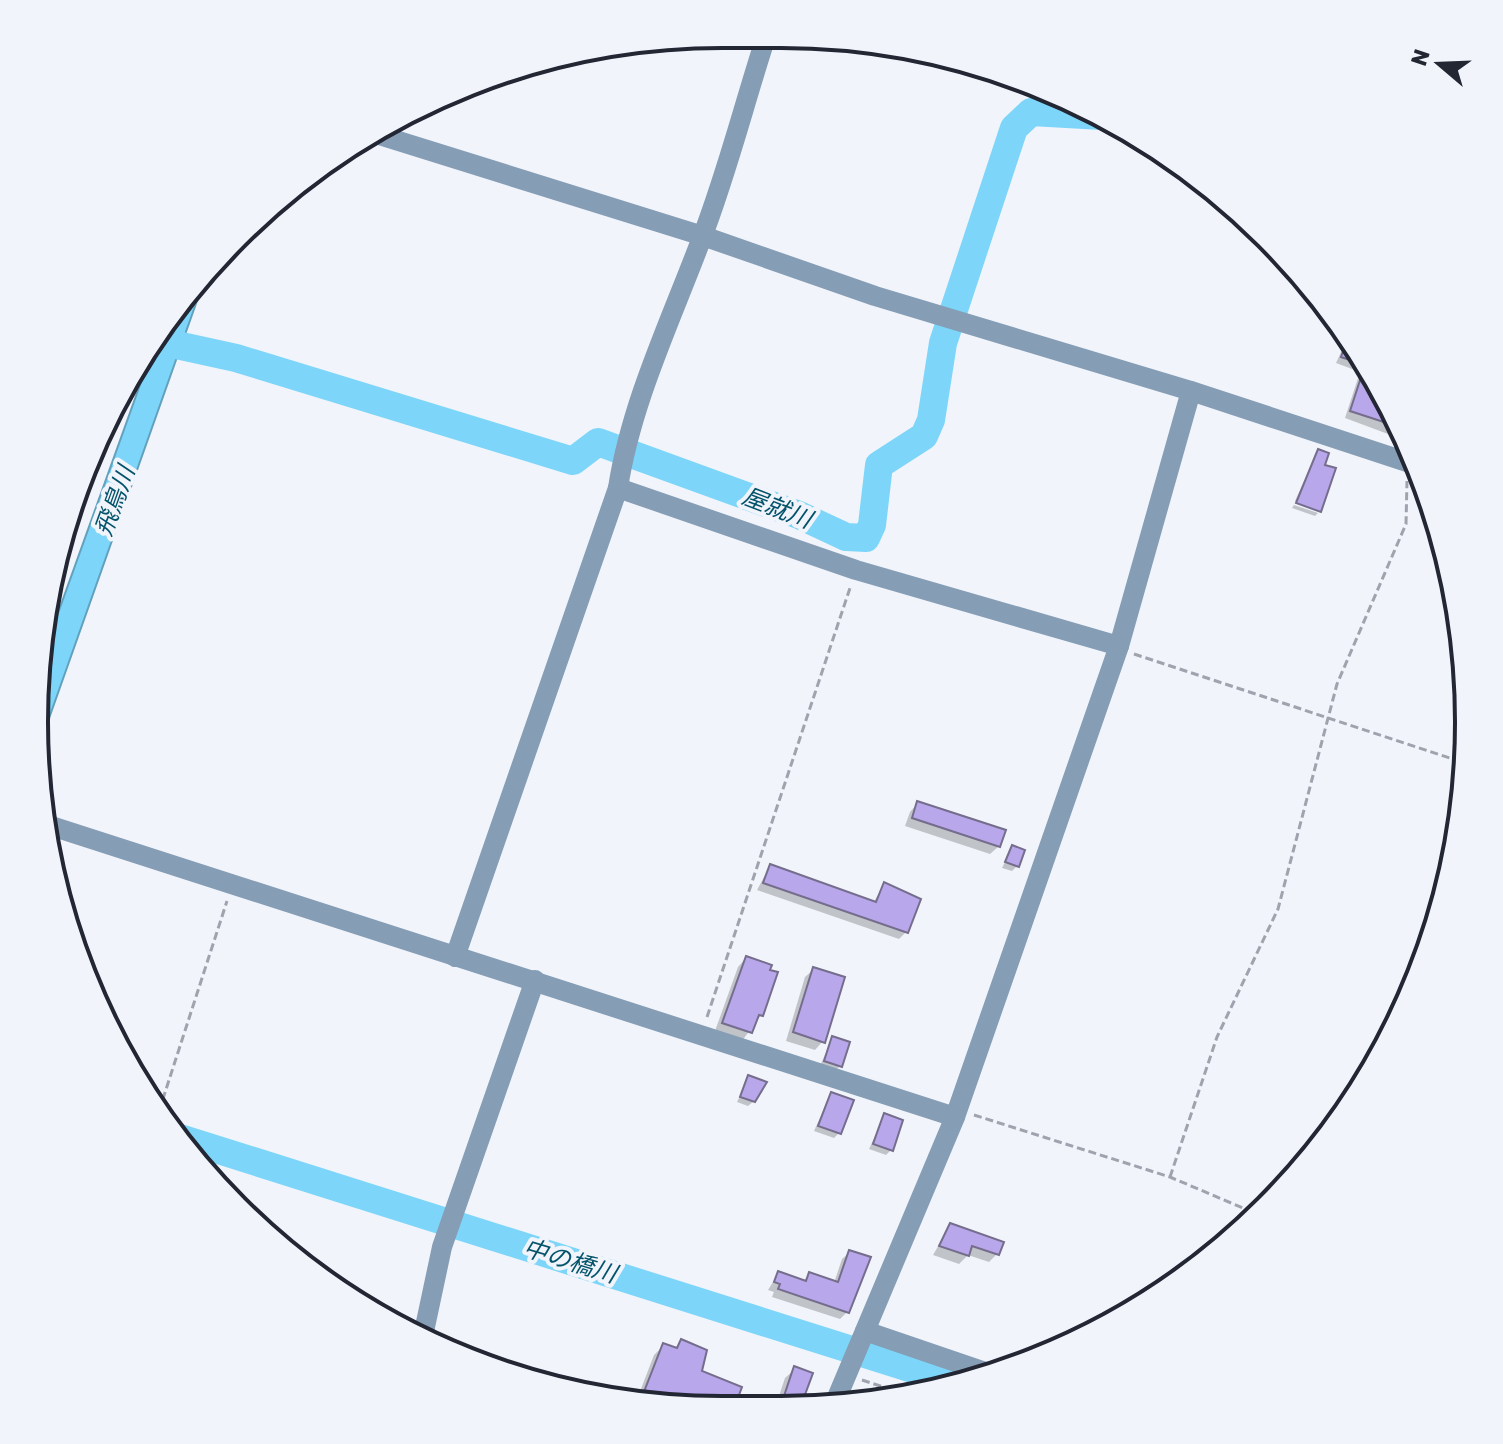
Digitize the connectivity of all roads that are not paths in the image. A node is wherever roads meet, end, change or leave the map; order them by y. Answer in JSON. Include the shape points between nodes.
{"nodes":[{"id":1,"x":762,"y":48,"type":"edge"},
{"id":2,"x":386,"y":137,"type":"edge"},
{"id":3,"x":703,"y":236,"type":"junction"},
{"id":4,"x":1191,"y":391,"type":"junction"},
{"id":5,"x":1400,"y":456,"type":"edge"},
{"id":6,"x":618,"y":488,"type":"junction"},
{"id":7,"x":1119,"y":647,"type":"junction"},
{"id":8,"x":57,"y":828,"type":"edge"},
{"id":9,"x":455,"y":957,"type":"junction"},
{"id":10,"x":535,"y":980,"type":"junction"},
{"id":11,"x":956,"y":1113,"type":"junction"},
{"id":12,"x":425,"y":1327,"type":"edge"},
{"id":13,"x":865,"y":1331,"type":"junction"},
{"id":14,"x":973,"y":1368,"type":"edge"},
{"id":15,"x":838,"y":1393,"type":"edge"}],
"edges":[{"from":1,"to":3,"type":"street"},
{"from":2,"to":3,"type":"street"},
{"from":3,"to":4,"type":"street","via":[[875,296]]},
{"from":3,"to":6,"type":"street","via":[[655,361]]},
{"from":4,"to":5,"type":"street"},
{"from":4,"to":7,"type":"street"},
{"from":6,"to":7,"type":"street","via":[[856,570]]},
{"from":6,"to":9,"type":"street"},
{"from":7,"to":11,"type":"street"},
{"from":8,"to":9,"type":"street"},
{"from":9,"to":10,"type":"street"},
{"from":10,"to":11,"type":"street","via":[[700,1037]]},
{"from":10,"to":12,"type":"street","via":[[442,1247]]},
{"from":11,"to":13,"type":"street"},
{"from":13,"to":14,"type":"street"},
{"from":13,"to":15,"type":"street"}]}
